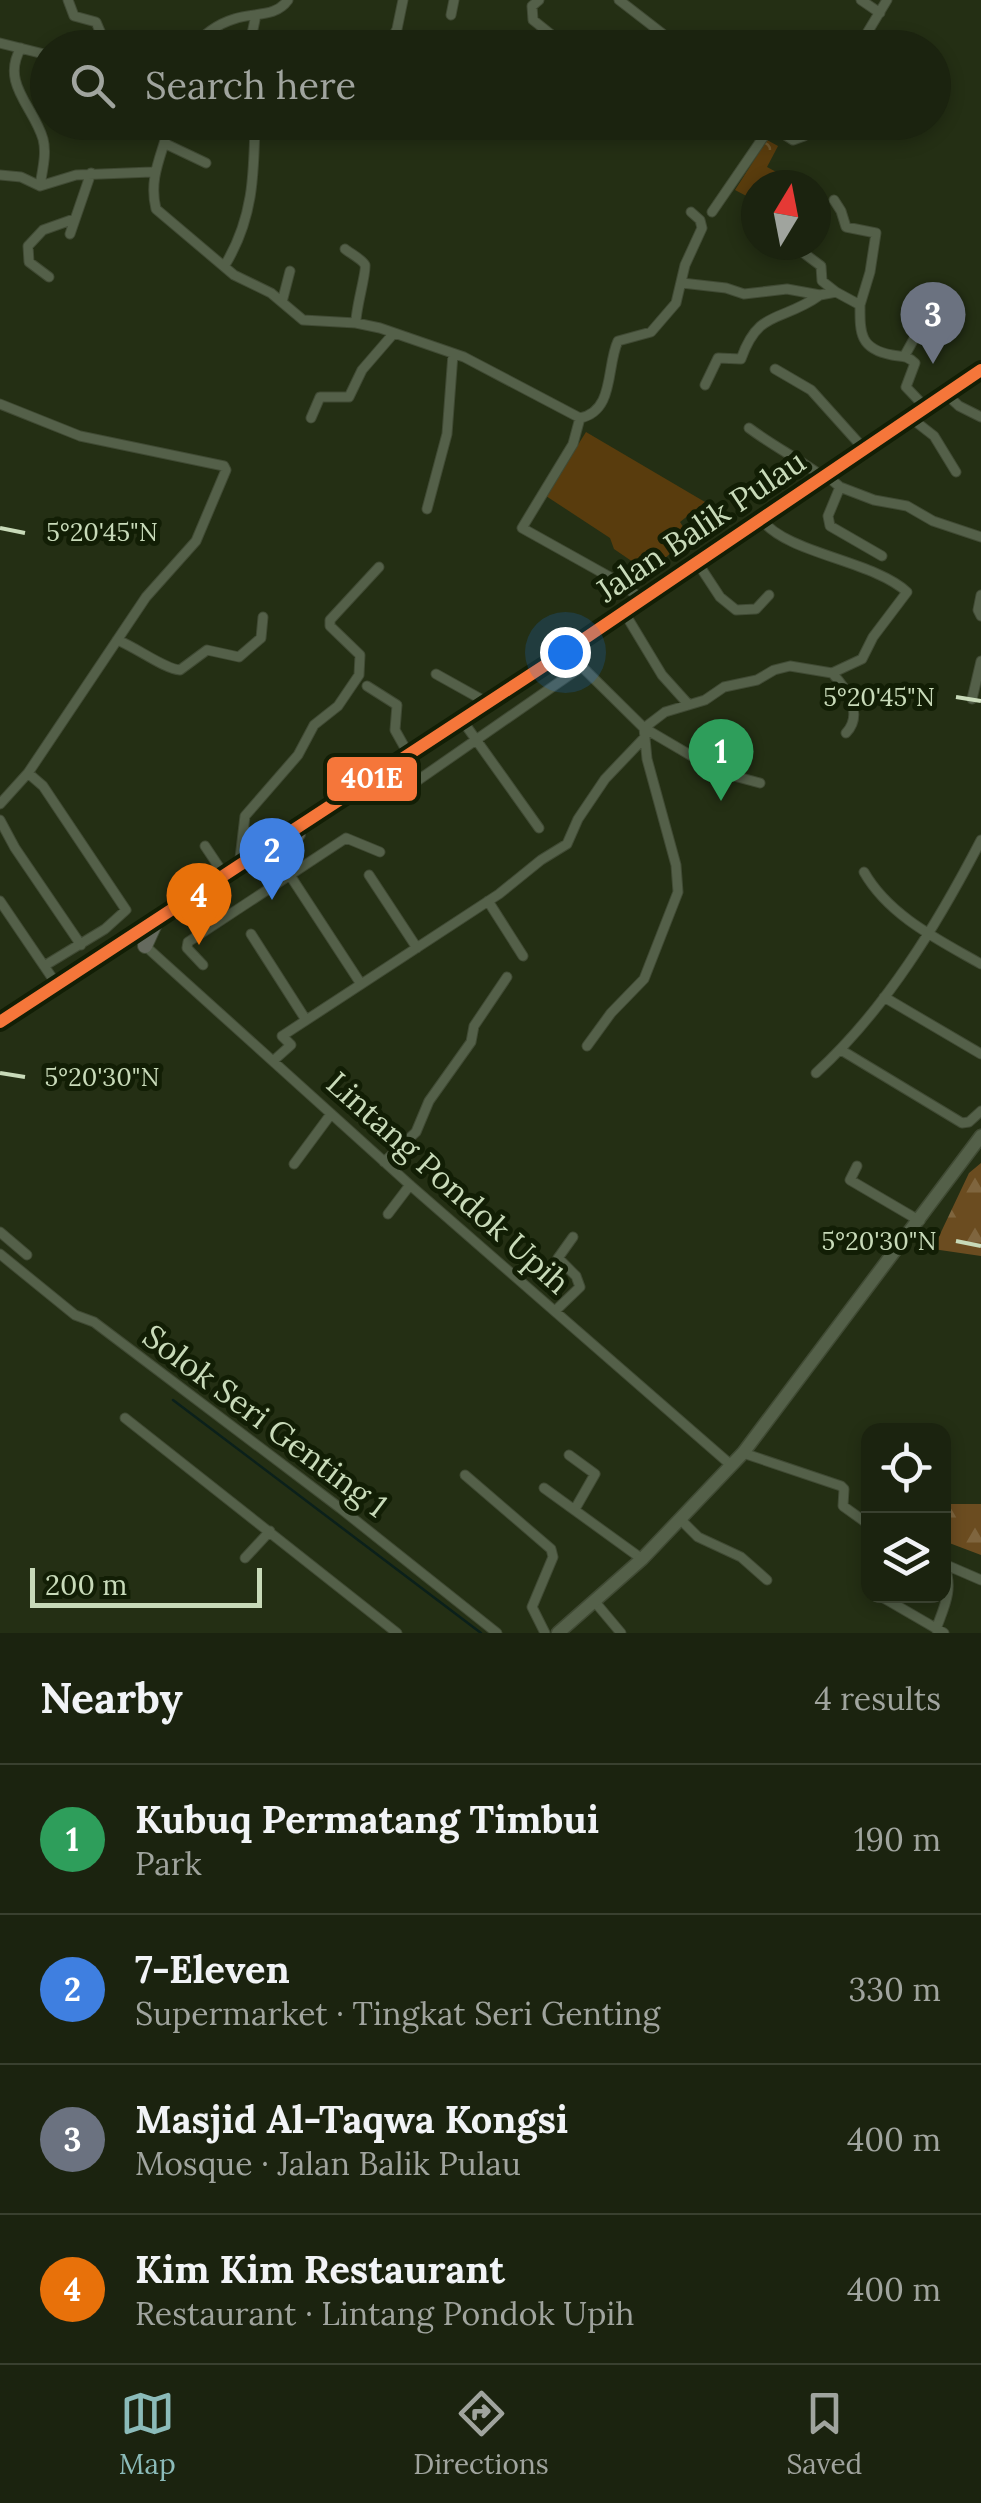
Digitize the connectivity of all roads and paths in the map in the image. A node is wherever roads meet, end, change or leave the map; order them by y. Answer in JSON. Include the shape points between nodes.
{"nodes":[{"id":1,"x":68,"y":0,"type":"edge"},
{"id":2,"x":288,"y":0,"type":"edge"},
{"id":3,"x":403,"y":0,"type":"edge"},
{"id":4,"x":454,"y":0,"type":"edge"},
{"id":5,"x":539,"y":0,"type":"edge"},
{"id":6,"x":619,"y":0,"type":"edge"},
{"id":7,"x":860,"y":0,"type":"edge"},
{"id":8,"x":887,"y":0,"type":"edge"},
{"id":9,"x":880,"y":13,"type":"junction"},
{"id":10,"x":256,"y":15,"type":"junction"},
{"id":11,"x":451,"y":15,"type":"dead end"},
{"id":12,"x":100,"y":30,"type":"edge"},
{"id":13,"x":217,"y":30,"type":"edge"},
{"id":14,"x":253,"y":30,"type":"edge"},
{"id":15,"x":396,"y":30,"type":"edge"},
{"id":16,"x":546,"y":30,"type":"edge"},
{"id":17,"x":658,"y":30,"type":"edge"},
{"id":18,"x":869,"y":30,"type":"edge"},
{"id":19,"x":0,"y":42,"type":"edge"},
{"id":20,"x":21,"y":48,"type":"junction"},
{"id":21,"x":30,"y":50,"type":"edge"},
{"id":22,"x":30,"y":117,"type":"edge"},
{"id":23,"x":43,"y":140,"type":"edge"},
{"id":24,"x":167,"y":140,"type":"edge"},
{"id":25,"x":254,"y":140,"type":"edge"},
{"id":26,"x":758,"y":140,"type":"edge"},
{"id":27,"x":166,"y":144,"type":"junction"},
{"id":28,"x":206,"y":163,"type":"dead end"},
{"id":29,"x":152,"y":172,"type":"junction"},
{"id":30,"x":91,"y":173,"type":"junction"},
{"id":31,"x":0,"y":176,"type":"edge"},
{"id":32,"x":40,"y":186,"type":"junction"},
{"id":33,"x":834,"y":200,"type":"dead end"},
{"id":34,"x":691,"y":212,"type":"dead end"},
{"id":35,"x":712,"y":212,"type":"dead end"},
{"id":36,"x":74,"y":219,"type":"junction"},
{"id":37,"x":70,"y":234,"type":"dead end"},
{"id":38,"x":345,"y":249,"type":"dead end"},
{"id":39,"x":813,"y":260,"type":"edge"},
{"id":40,"x":224,"y":265,"type":"junction"},
{"id":41,"x":290,"y":271,"type":"dead end"},
{"id":42,"x":49,"y":277,"type":"dead end"},
{"id":43,"x":682,"y":283,"type":"junction"},
{"id":44,"x":836,"y":292,"type":"junction"},
{"id":45,"x":820,"y":295,"type":"junction"},
{"id":46,"x":282,"y":302,"type":"junction"},
{"id":47,"x":860,"y":305,"type":"junction"},
{"id":48,"x":356,"y":323,"type":"junction"},
{"id":49,"x":920,"y":328,"type":"dead end"},
{"id":50,"x":394,"y":333,"type":"junction"},
{"id":51,"x":453,"y":354,"type":"junction"},
{"id":52,"x":905,"y":355,"type":"junction"},
{"id":53,"x":775,"y":369,"type":"dead end"},
{"id":54,"x":981,"y":370,"type":"edge"},
{"id":55,"x":705,"y":385,"type":"dead end"},
{"id":56,"x":946,"y":394,"type":"junction"},
{"id":57,"x":0,"y":404,"type":"edge"},
{"id":58,"x":926,"y":408,"type":"junction"},
{"id":59,"x":981,"y":417,"type":"edge"},
{"id":60,"x":312,"y":418,"type":"dead end"},
{"id":61,"x":580,"y":418,"type":"junction"},
{"id":62,"x":911,"y":418,"type":"junction"},
{"id":63,"x":749,"y":428,"type":"dead end"},
{"id":64,"x":864,"y":449,"type":"junction"},
{"id":65,"x":956,"y":472,"type":"dead end"},
{"id":66,"x":824,"y":476,"type":"junction"},
{"id":67,"x":840,"y":487,"type":"junction"},
{"id":68,"x":428,"y":509,"type":"dead end"},
{"id":69,"x":761,"y":518,"type":"junction"},
{"id":70,"x":981,"y":536,"type":"edge"},
{"id":71,"x":882,"y":556,"type":"dead end"},
{"id":72,"x":697,"y":562,"type":"junction"},
{"id":73,"x":380,"y":567,"type":"dead end"},
{"id":74,"x":769,"y":595,"type":"dead end"},
{"id":75,"x":981,"y":595,"type":"edge"},
{"id":76,"x":642,"y":599,"type":"junction"},
{"id":77,"x":624,"y":612,"type":"junction"},
{"id":78,"x":981,"y":616,"type":"edge"},
{"id":79,"x":262,"y":617,"type":"dead end"},
{"id":80,"x":116,"y":640,"type":"junction"},
{"id":81,"x":566,"y":651,"type":"junction"},
{"id":82,"x":981,"y":662,"type":"edge"},
{"id":83,"x":581,"y":667,"type":"junction"},
{"id":84,"x":832,"y":673,"type":"junction"},
{"id":85,"x":436,"y":674,"type":"dead end"},
{"id":86,"x":367,"y":686,"type":"dead end"},
{"id":87,"x":972,"y":698,"type":"dead end"},
{"id":88,"x":488,"y":703,"type":"junction"},
{"id":89,"x":689,"y":705,"type":"junction"},
{"id":90,"x":462,"y":720,"type":"junction"},
{"id":91,"x":645,"y":732,"type":"junction"},
{"id":92,"x":846,"y":733,"type":"dead end"},
{"id":93,"x":476,"y":740,"type":"junction"},
{"id":94,"x":410,"y":755,"type":"junction"},
{"id":95,"x":28,"y":773,"type":"junction"},
{"id":96,"x":414,"y":782,"type":"dead end"},
{"id":97,"x":760,"y":783,"type":"dead end"},
{"id":98,"x":0,"y":804,"type":"edge"},
{"id":99,"x":0,"y":820,"type":"edge"},
{"id":100,"x":539,"y":828,"type":"dead end"},
{"id":101,"x":981,"y":840,"type":"edge"},
{"id":102,"x":205,"y":846,"type":"dead end"},
{"id":103,"x":380,"y":852,"type":"dead end"},
{"id":104,"x":276,"y":854,"type":"junction"},
{"id":105,"x":232,"y":871,"type":"junction"},
{"id":106,"x":864,"y":872,"type":"dead end"},
{"id":107,"x":368,"y":875,"type":"dead end"},
{"id":108,"x":290,"y":876,"type":"junction"},
{"id":109,"x":0,"y":901,"type":"edge"},
{"id":110,"x":488,"y":901,"type":"junction"},
{"id":111,"x":106,"y":929,"type":"junction"},
{"id":112,"x":927,"y":933,"type":"junction"},
{"id":113,"x":251,"y":934,"type":"dead end"},
{"id":114,"x":140,"y":941,"type":"junction"},
{"id":115,"x":81,"y":945,"type":"junction"},
{"id":116,"x":118,"y":947,"type":"junction"},
{"id":117,"x":416,"y":948,"type":"junction"},
{"id":118,"x":523,"y":956,"type":"dead end"},
{"id":119,"x":981,"y":964,"type":"edge"},
{"id":120,"x":202,"y":965,"type":"dead end"},
{"id":121,"x":44,"y":966,"type":"junction"},
{"id":122,"x":507,"y":977,"type":"dead end"},
{"id":123,"x":361,"y":984,"type":"junction"},
{"id":124,"x":57,"y":985,"type":"junction"},
{"id":125,"x":884,"y":998,"type":"junction"},
{"id":126,"x":306,"y":1020,"type":"junction"},
{"id":127,"x":0,"y":1022,"type":"edge"},
{"id":128,"x":587,"y":1046,"type":"dead end"},
{"id":129,"x":841,"y":1050,"type":"junction"},
{"id":130,"x":981,"y":1054,"type":"edge"},
{"id":131,"x":273,"y":1061,"type":"junction"},
{"id":132,"x":816,"y":1073,"type":"dead end"},
{"id":133,"x":981,"y":1111,"type":"edge"},
{"id":134,"x":332,"y":1114,"type":"junction"},
{"id":135,"x":981,"y":1136,"type":"edge"},
{"id":136,"x":384,"y":1162,"type":"junction"},
{"id":137,"x":294,"y":1164,"type":"dead end"},
{"id":138,"x":857,"y":1166,"type":"dead end"},
{"id":139,"x":410,"y":1185,"type":"junction"},
{"id":140,"x":388,"y":1214,"type":"dead end"},
{"id":141,"x":920,"y":1221,"type":"junction"},
{"id":142,"x":0,"y":1232,"type":"edge"},
{"id":143,"x":573,"y":1237,"type":"dead end"},
{"id":144,"x":0,"y":1254,"type":"edge"},
{"id":145,"x":26,"y":1255,"type":"dead end"},
{"id":146,"x":555,"y":1312,"type":"junction"},
{"id":147,"x":125,"y":1418,"type":"dead end"},
{"id":148,"x":742,"y":1453,"type":"junction"},
{"id":149,"x":569,"y":1455,"type":"dead end"},
{"id":150,"x":731,"y":1465,"type":"junction"},
{"id":151,"x":464,"y":1475,"type":"dead end"},
{"id":152,"x":544,"y":1488,"type":"dead end"},
{"id":153,"x":575,"y":1509,"type":"junction"},
{"id":154,"x":861,"y":1519,"type":"edge"},
{"id":155,"x":681,"y":1520,"type":"junction"},
{"id":156,"x":270,"y":1530,"type":"junction"},
{"id":157,"x":245,"y":1558,"type":"dead end"},
{"id":158,"x":642,"y":1559,"type":"junction"},
{"id":159,"x":951,"y":1568,"type":"edge"},
{"id":160,"x":767,"y":1580,"type":"dead end"},
{"id":161,"x":981,"y":1580,"type":"edge"},
{"id":162,"x":595,"y":1602,"type":"junction"},
{"id":163,"x":892,"y":1603,"type":"edge"},
{"id":164,"x":946,"y":1603,"type":"edge"},
{"id":165,"x":539,"y":1630,"type":"edge"},
{"id":166,"x":940,"y":1631,"type":"edge"},
{"id":167,"x":396,"y":1633,"type":"edge"},
{"id":168,"x":497,"y":1633,"type":"edge"},
{"id":169,"x":558,"y":1633,"type":"edge"},
{"id":170,"x":621,"y":1633,"type":"edge"}],
"edges":[{"from":1,"to":12,"type":"street","via":[[74,16]]},
{"from":2,"to":10,"type":"street"},
{"from":3,"to":15,"type":"street"},
{"from":4,"to":11,"type":"street"},
{"from":5,"to":16,"type":"street","via":[[533,20]]},
{"from":6,"to":17,"type":"street"},
{"from":7,"to":9,"type":"street"},
{"from":8,"to":9,"type":"street"},
{"from":9,"to":18,"type":"street"},
{"from":10,"to":13,"type":"street"},
{"from":10,"to":14,"type":"street"},
{"from":19,"to":20,"type":"street"},
{"from":20,"to":21,"type":"street"},
{"from":20,"to":22,"type":"street","via":[[12,61],[11,84]]},
{"from":23,"to":32,"type":"street"},
{"from":24,"to":27,"type":"street"},
{"from":25,"to":40,"type":"street","via":[[249,212]]},
{"from":26,"to":35,"type":"street"},
{"from":27,"to":28,"type":"street"},
{"from":27,"to":29,"type":"street"},
{"from":29,"to":30,"type":"street"},
{"from":29,"to":40,"type":"street","via":[[160,216]]},
{"from":30,"to":32,"type":"street"},
{"from":30,"to":36,"type":"street"},
{"from":31,"to":32,"type":"street"},
{"from":33,"to":47,"type":"street","via":[[846,227],[876,233]]},
{"from":34,"to":43,"type":"street","via":[[702,228]]},
{"from":36,"to":37,"type":"street"},
{"from":36,"to":42,"type":"street","via":[[43,230],[28,246],[29,262]]},
{"from":38,"to":48,"type":"street","via":[[366,269]]},
{"from":39,"to":44,"type":"street"},
{"from":40,"to":46,"type":"street"},
{"from":41,"to":46,"type":"street"},
{"from":43,"to":45,"type":"street","via":[[744,294],[796,289]]},
{"from":43,"to":61,"type":"street","via":[[652,332],[618,341],[601,402]]},
{"from":44,"to":45,"type":"street"},
{"from":44,"to":47,"type":"street"},
{"from":45,"to":55,"type":"street","via":[[758,325],[741,359],[718,358]]},
{"from":46,"to":48,"type":"street","via":[[308,322]]},
{"from":47,"to":52,"type":"street","via":[[864,341]]},
{"from":48,"to":50,"type":"street"},
{"from":49,"to":52,"type":"street"},
{"from":50,"to":51,"type":"street"},
{"from":50,"to":60,"type":"street","via":[[362,370],[349,398],[320,397]]},
{"from":51,"to":61,"type":"street"},
{"from":51,"to":68,"type":"street","via":[[447,434]]},
{"from":52,"to":58,"type":"street","via":[[914,363],[906,387]]},
{"from":53,"to":64,"type":"street","via":[[811,390]]},
{"from":54,"to":56,"type":"main road","name":"Jalan Balik Pulau"},
{"from":56,"to":58,"type":"main road","name":"Jalan Balik Pulau"},
{"from":56,"to":59,"type":"street"},
{"from":57,"to":80,"type":"street","via":[[80,436],[225,468],[196,541]]},
{"from":58,"to":62,"type":"main road","name":"Jalan Balik Pulau"},
{"from":61,"to":76,"type":"street","via":[[573,444],[522,528]]},
{"from":62,"to":64,"type":"main road","name":"Jalan Balik Pulau"},
{"from":62,"to":65,"type":"street","via":[[937,440]]},
{"from":63,"to":66,"type":"street"},
{"from":64,"to":66,"type":"main road","name":"Jalan Balik Pulau"},
{"from":66,"to":67,"type":"street"},
{"from":66,"to":69,"type":"main road","name":"Jalan Balik Pulau"},
{"from":67,"to":70,"type":"street"},
{"from":67,"to":71,"type":"street","via":[[830,526]]},
{"from":69,"to":72,"type":"main road","name":"Jalan Balik Pulau"},
{"from":69,"to":84,"type":"street","via":[[772,532],[906,589],[864,656]]},
{"from":72,"to":74,"type":"street","via":[[736,610],[756,608]]},
{"from":72,"to":76,"type":"main road","name":"Jalan Balik Pulau"},
{"from":73,"to":105,"type":"street","via":[[330,620],[360,655],[359,674],[245,816]]},
{"from":75,"to":78,"type":"street"},
{"from":76,"to":77,"type":"main road","name":"Jalan Balik Pulau"},
{"from":77,"to":81,"type":"main road","name":"Jalan Balik Pulau"},
{"from":77,"to":89,"type":"street"},
{"from":79,"to":80,"type":"street","via":[[261,638],[239,657],[208,650],[180,670]]},
{"from":80,"to":95,"type":"street"},
{"from":81,"to":83,"type":"street"},
{"from":81,"to":88,"type":"main road","name":"Jalan Balik Pulau"},
{"from":82,"to":87,"type":"street"},
{"from":83,"to":91,"type":"street"},
{"from":83,"to":93,"type":"street"},
{"from":84,"to":89,"type":"street","via":[[790,666]]},
{"from":84,"to":92,"type":"street","via":[[854,714]]},
{"from":85,"to":88,"type":"street"},
{"from":86,"to":94,"type":"street","via":[[397,705],[396,730]]},
{"from":88,"to":90,"type":"main road","name":"Jalan Balik Pulau"},
{"from":89,"to":91,"type":"street","via":[[665,712]]},
{"from":90,"to":93,"type":"street"},
{"from":90,"to":94,"type":"main road","name":"Jalan Balik Pulau"},
{"from":91,"to":97,"type":"street","via":[[719,772]]},
{"from":91,"to":110,"type":"street","via":[[605,779],[566,844]]},
{"from":91,"to":128,"type":"street","via":[[678,892],[644,979]]},
{"from":93,"to":96,"type":"street"},
{"from":93,"to":100,"type":"street"},
{"from":94,"to":104,"type":"main road","name":"Jalan Balik Pulau","via":[[312,819]]},
{"from":95,"to":98,"type":"street"},
{"from":95,"to":111,"type":"street","via":[[44,786],[126,910]]},
{"from":99,"to":115,"type":"street"},
{"from":101,"to":112,"type":"street"},
{"from":102,"to":105,"type":"street"},
{"from":103,"to":108,"type":"street","via":[[346,838]]},
{"from":104,"to":105,"type":"main road"},
{"from":104,"to":108,"type":"street"},
{"from":105,"to":114,"type":"main road","via":[[155,923]]},
{"from":106,"to":112,"type":"street","via":[[882,897]]},
{"from":107,"to":117,"type":"street"},
{"from":108,"to":120,"type":"street","via":[[188,942]]},
{"from":108,"to":123,"type":"street"},
{"from":109,"to":121,"type":"street"},
{"from":110,"to":117,"type":"street"},
{"from":110,"to":118,"type":"street"},
{"from":111,"to":115,"type":"street"},
{"from":111,"to":116,"type":"street"},
{"from":112,"to":119,"type":"street"},
{"from":112,"to":125,"type":"street"},
{"from":113,"to":126,"type":"street"},
{"from":114,"to":116,"type":"main road"},
{"from":114,"to":131,"type":"street","name":"Lintang Pondok Upih"},
{"from":115,"to":121,"type":"street"},
{"from":116,"to":124,"type":"main road"},
{"from":117,"to":123,"type":"street"},
{"from":121,"to":124,"type":"street"},
{"from":122,"to":136,"type":"street","via":[[416,1132]]},
{"from":123,"to":126,"type":"street"},
{"from":124,"to":127,"type":"main road"},
{"from":125,"to":129,"type":"street"},
{"from":125,"to":130,"type":"street"},
{"from":126,"to":131,"type":"street","via":[[282,1036],[291,1045]]},
{"from":129,"to":132,"type":"street"},
{"from":129,"to":133,"type":"street","via":[[962,1123]]},
{"from":131,"to":134,"type":"street","name":"Lintang Pondok Upih"},
{"from":134,"to":136,"type":"street","name":"Lintang Pondok Upih"},
{"from":134,"to":137,"type":"street"},
{"from":135,"to":141,"type":"main road"},
{"from":136,"to":139,"type":"street","name":"Lintang Pondok Upih"},
{"from":138,"to":141,"type":"street","via":[[850,1180]]},
{"from":139,"to":140,"type":"street"},
{"from":139,"to":146,"type":"street","name":"Lintang Pondok Upih"},
{"from":141,"to":148,"type":"main road"},
{"from":142,"to":145,"type":"street"},
{"from":143,"to":146,"type":"street","via":[[558,1258],[580,1286]]},
{"from":144,"to":168,"type":"street","name":"Solok Seri Genting 1"},
{"from":146,"to":150,"type":"street","name":"Lintang Pondok Upih"},
{"from":147,"to":156,"type":"street"},
{"from":148,"to":150,"type":"main road"},
{"from":148,"to":154,"type":"street","via":[[841,1486],[843,1506]]},
{"from":149,"to":153,"type":"street","via":[[596,1476]]},
{"from":150,"to":155,"type":"main road"},
{"from":151,"to":165,"type":"street","via":[[551,1549],[532,1607]]},
{"from":152,"to":153,"type":"street"},
{"from":153,"to":158,"type":"street"},
{"from":155,"to":158,"type":"main road"},
{"from":155,"to":160,"type":"street"},
{"from":156,"to":157,"type":"street"},
{"from":156,"to":167,"type":"street"},
{"from":158,"to":162,"type":"main road"},
{"from":159,"to":161,"type":"street"},
{"from":162,"to":169,"type":"main road"},
{"from":162,"to":170,"type":"street"},
{"from":163,"to":166,"type":"street"},
{"from":164,"to":166,"type":"street"}]}
